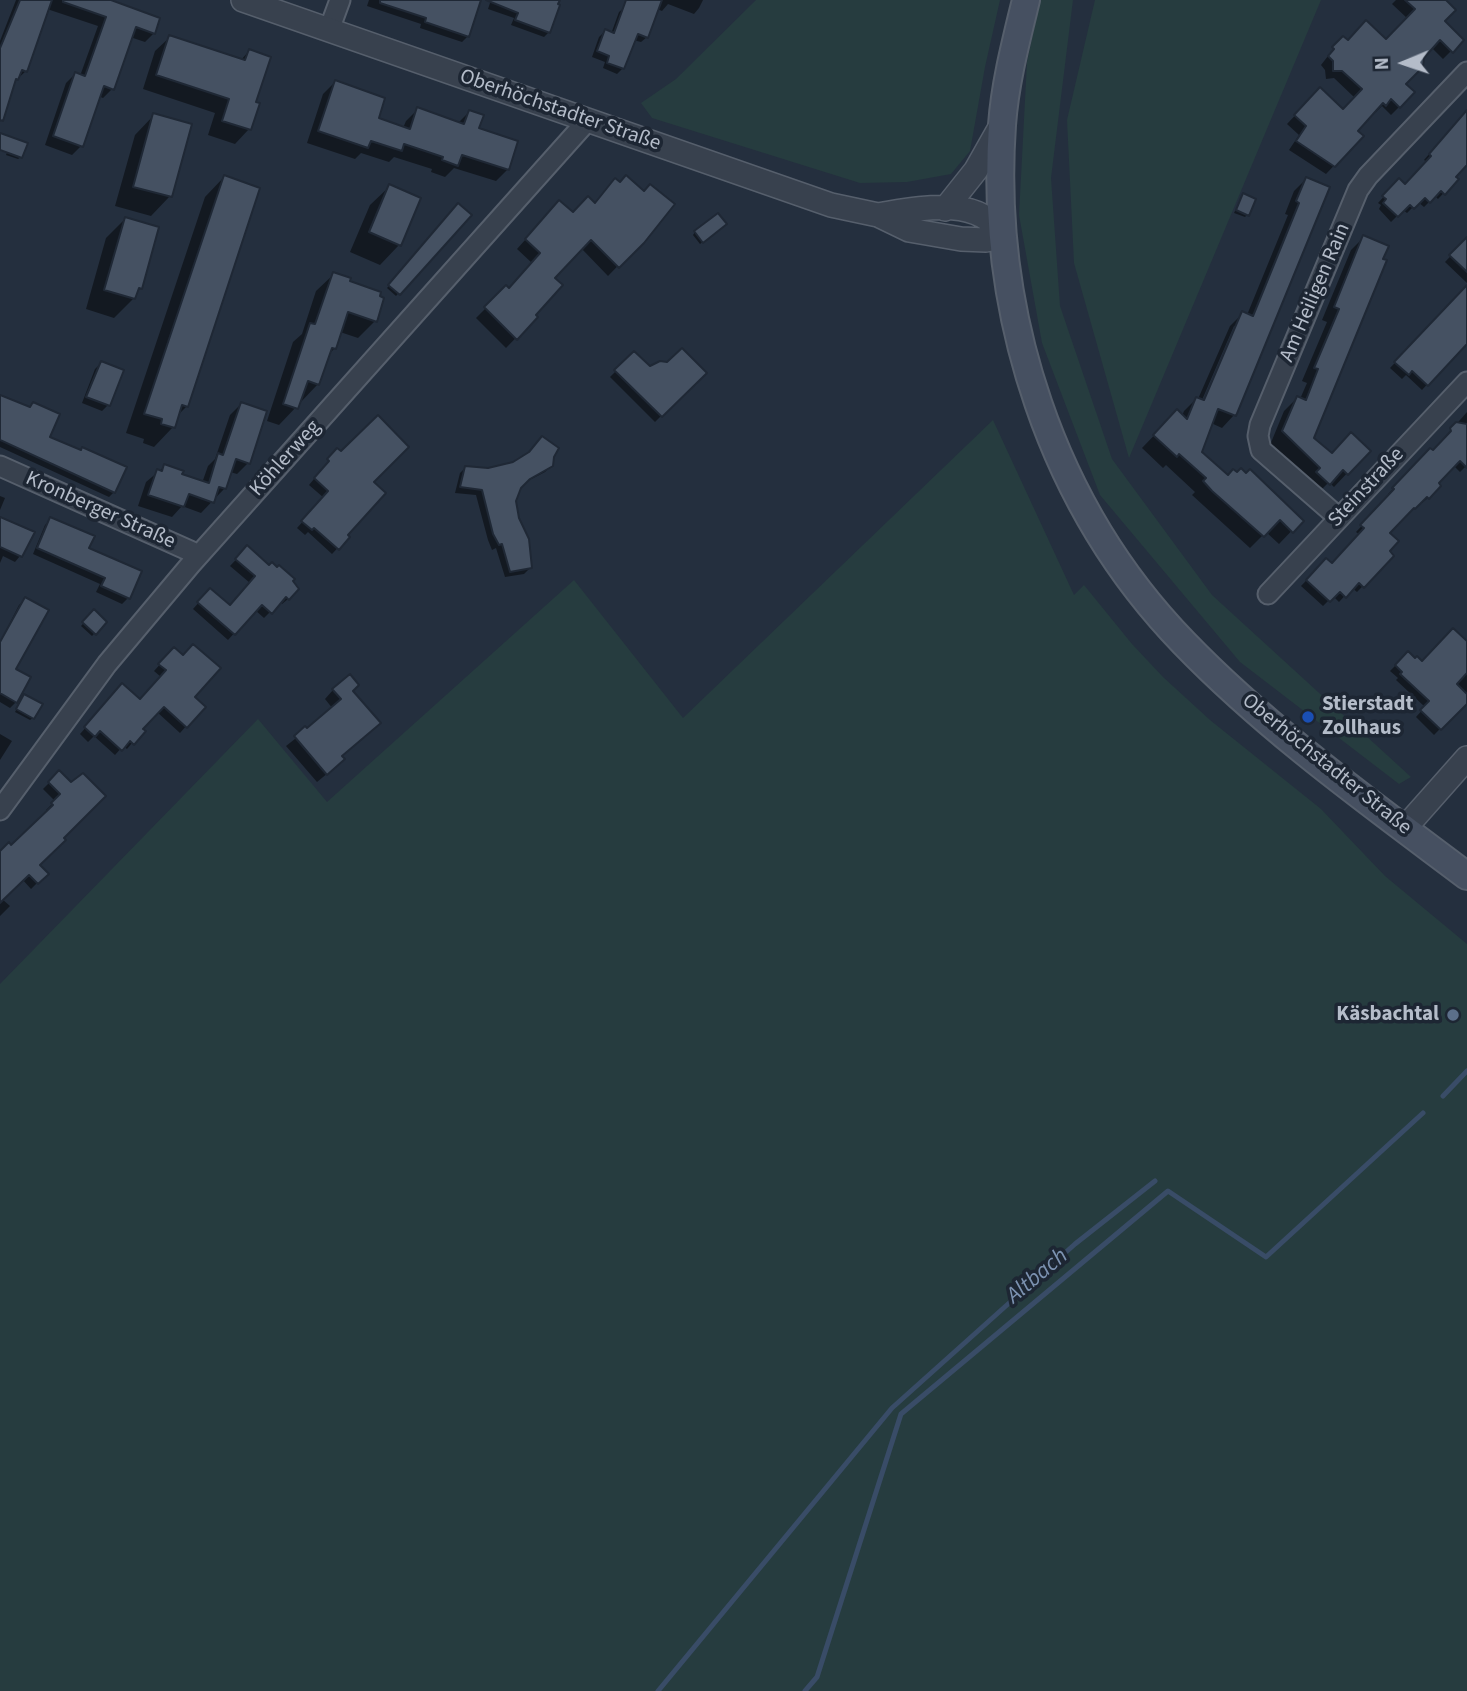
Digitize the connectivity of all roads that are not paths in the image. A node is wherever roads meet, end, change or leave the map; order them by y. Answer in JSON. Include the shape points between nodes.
{"nodes":[{"id":1,"x":243,"y":0,"type":"edge"},
{"id":2,"x":340,"y":0,"type":"edge"},
{"id":3,"x":1026,"y":0,"type":"edge"},
{"id":4,"x":329,"y":30,"type":"junction"},
{"id":5,"x":1467,"y":72,"type":"edge"},
{"id":6,"x":587,"y":120,"type":"junction"},
{"id":7,"x":1002,"y":124,"type":"junction"},
{"id":8,"x":945,"y":209,"type":"junction"},
{"id":9,"x":878,"y":215,"type":"junction"},
{"id":10,"x":1002,"y":236,"type":"junction"},
{"id":11,"x":1467,"y":382,"type":"edge"},
{"id":12,"x":0,"y":466,"type":"edge"},
{"id":13,"x":1339,"y":518,"type":"junction"},
{"id":14,"x":199,"y":555,"type":"junction"},
{"id":15,"x":1268,"y":594,"type":"dead end"},
{"id":16,"x":1467,"y":758,"type":"edge"},
{"id":17,"x":0,"y":810,"type":"edge"},
{"id":18,"x":1404,"y":829,"type":"junction"},
{"id":19,"x":1467,"y":876,"type":"edge"}],
"edges":[{"from":1,"to":4,"type":"street","name":"Oberhöchstadter Straße"},
{"from":2,"to":4,"type":"street"},
{"from":3,"to":7,"type":"main road"},
{"from":4,"to":6,"type":"street","name":"Oberhöchstadter Straße"},
{"from":5,"to":13,"type":"street","name":"Am Heiligen Rain","via":[[1358,190],[1260,425],[1261,450]]},
{"from":6,"to":9,"type":"street","name":"Oberhöchstadter Straße","via":[[831,205]]},
{"from":6,"to":14,"type":"street","name":"Köhlerweg"},
{"from":7,"to":8,"type":"street","via":[[976,170]]},
{"from":7,"to":10,"type":"main road"},
{"from":8,"to":9,"type":"street","name":"Oberhöchstadter Straße"},
{"from":8,"to":10,"type":"street","name":"Oberhöchstadter Straße","via":[[987,216]]},
{"from":9,"to":10,"type":"street","name":"Oberhöchstadter Straße","via":[[908,230],[961,239]]},
{"from":10,"to":18,"type":"main road","name":"Oberhöchstadter Straße","via":[[1016,328],[1043,417],[1081,502],[1112,552],[1161,617],[1215,674]]},
{"from":11,"to":13,"type":"street","name":"Steinstraße"},
{"from":12,"to":14,"type":"street","name":"Kronberger Straße"},
{"from":13,"to":15,"type":"street","name":"Steinstraße"},
{"from":14,"to":17,"type":"street","name":"Köhlerweg","via":[[107,664]]},
{"from":16,"to":18,"type":"street"},
{"from":18,"to":19,"type":"main road","name":"Oberhöchstadter Straße"}]}
